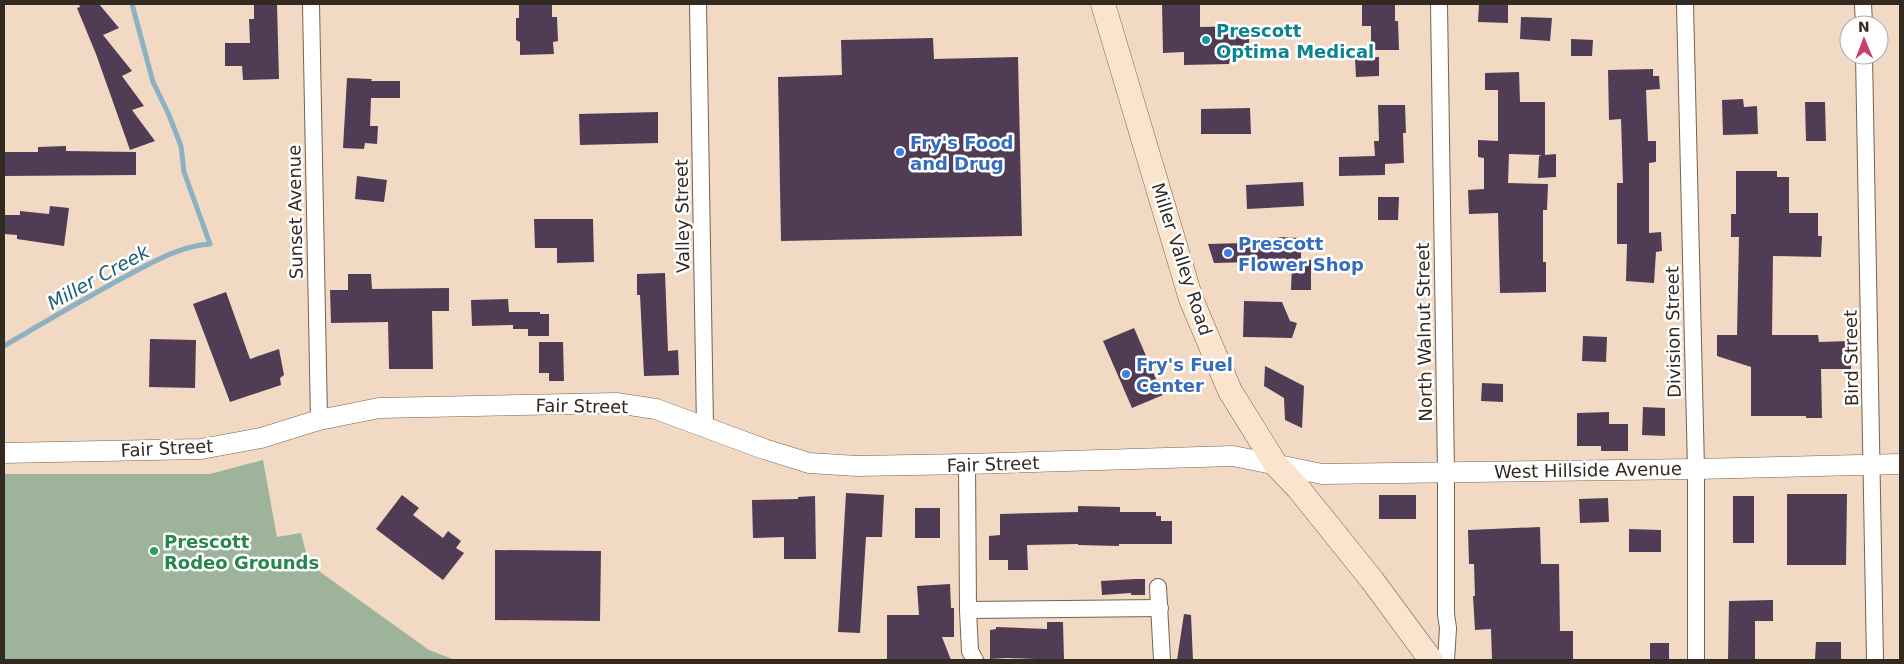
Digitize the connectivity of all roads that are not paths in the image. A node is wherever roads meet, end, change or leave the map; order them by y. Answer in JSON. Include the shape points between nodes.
{"nodes":[{"id":1,"x":310,"y":4,"type":"edge"},
{"id":2,"x":698,"y":4,"type":"edge"},
{"id":3,"x":1104,"y":4,"type":"edge"},
{"id":4,"x":1439,"y":4,"type":"edge"},
{"id":5,"x":1685,"y":4,"type":"edge"},
{"id":6,"x":1864,"y":65,"type":"edge"},
{"id":7,"x":319,"y":420,"type":"junction"},
{"id":8,"x":705,"y":427,"type":"junction"},
{"id":9,"x":4,"y":453,"type":"edge"},
{"id":10,"x":967,"y":464,"type":"junction"},
{"id":11,"x":1873,"y":464,"type":"junction"},
{"id":12,"x":1900,"y":464,"type":"edge"},
{"id":13,"x":1276,"y":465,"type":"junction"},
{"id":14,"x":1696,"y":469,"type":"junction"},
{"id":15,"x":1446,"y":472,"type":"junction"},
{"id":16,"x":1158,"y":587,"type":"dead end"},
{"id":17,"x":1160,"y":608,"type":"junction"},
{"id":18,"x":968,"y":610,"type":"junction"},
{"id":19,"x":975,"y":660,"type":"edge"},
{"id":20,"x":1162,"y":660,"type":"edge"},
{"id":21,"x":1431,"y":660,"type":"edge"},
{"id":22,"x":1446,"y":660,"type":"edge"},
{"id":23,"x":1696,"y":660,"type":"edge"},
{"id":24,"x":1875,"y":660,"type":"edge"}],
"edges":[{"from":1,"to":7,"type":"street","name":"Sunset Avenue"},
{"from":2,"to":8,"type":"street","name":"Valley Street"},
{"from":3,"to":13,"type":"main road","name":"Miller Valley Road","via":[[1191,298],[1230,391]]},
{"from":4,"to":15,"type":"street","name":"North Walnut Street"},
{"from":5,"to":14,"type":"street","name":"Division Street"},
{"from":6,"to":11,"type":"street","name":"Bird Street"},
{"from":7,"to":8,"type":"street","name":"Fair Street","via":[[379,408],[616,403],[656,409]]},
{"from":7,"to":9,"type":"street","name":"Fair Street","via":[[261,438],[201,449]]},
{"from":8,"to":10,"type":"street","name":"Fair Street","via":[[809,463],[857,466]]},
{"from":10,"to":13,"type":"street","name":"Fair Street","via":[[1233,456]]},
{"from":10,"to":18,"type":"street"},
{"from":11,"to":12,"type":"street","name":"West Hillside Avenue"},
{"from":11,"to":14,"type":"street","name":"West Hillside Avenue"},
{"from":11,"to":24,"type":"street","name":"Bird Street"},
{"from":13,"to":15,"type":"street","name":"West Hillside Avenue","via":[[1322,474]]},
{"from":13,"to":21,"type":"main road","name":"Miller Valley Road","via":[[1372,580]]},
{"from":14,"to":15,"type":"street","name":"West Hillside Avenue"},
{"from":14,"to":23,"type":"street","name":"Division Street"},
{"from":15,"to":22,"type":"street","name":"North Walnut Street"},
{"from":16,"to":17,"type":"street"},
{"from":17,"to":18,"type":"street"},
{"from":17,"to":20,"type":"street"},
{"from":18,"to":19,"type":"street","via":[[970,651]]}]}
